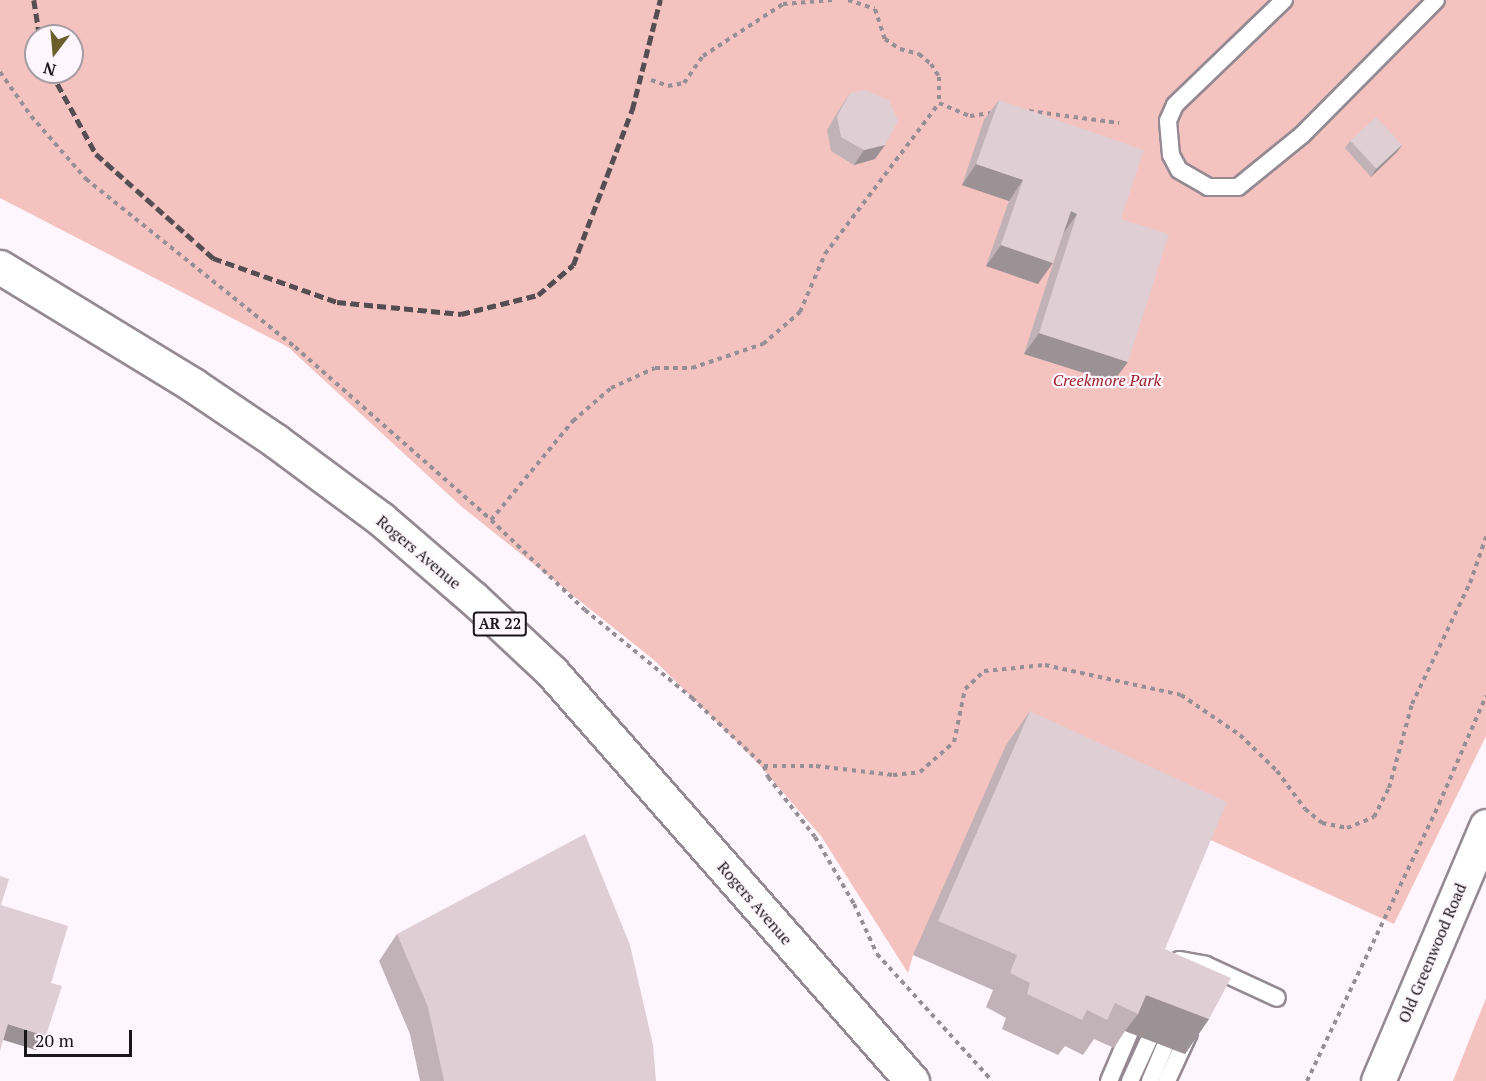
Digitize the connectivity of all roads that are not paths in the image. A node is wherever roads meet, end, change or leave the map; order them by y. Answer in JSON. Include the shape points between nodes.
{"nodes":[{"id":1,"x":1284,"y":0,"type":"edge"},
{"id":2,"x":1436,"y":0,"type":"edge"},
{"id":3,"x":0,"y":267,"type":"edge"},
{"id":4,"x":1486,"y":826,"type":"edge"},
{"id":5,"x":1188,"y":966,"type":"junction"},
{"id":6,"x":1217,"y":971,"type":"junction"},
{"id":7,"x":1161,"y":972,"type":"edge"},
{"id":8,"x":1191,"y":986,"type":"edge"},
{"id":9,"x":1208,"y":991,"type":"edge"},
{"id":10,"x":1145,"y":998,"type":"edge"},
{"id":11,"x":1277,"y":998,"type":"dead end"},
{"id":12,"x":1164,"y":1005,"type":"edge"},
{"id":13,"x":1182,"y":1007,"type":"edge"},
{"id":14,"x":1194,"y":1021,"type":"edge"},
{"id":15,"x":912,"y":1081,"type":"edge"},
{"id":16,"x":1109,"y":1081,"type":"edge"},
{"id":17,"x":1130,"y":1081,"type":"edge"},
{"id":18,"x":1150,"y":1081,"type":"edge"},
{"id":19,"x":1167,"y":1081,"type":"edge"},
{"id":20,"x":1378,"y":1081,"type":"edge"}],
"edges":[{"from":1,"to":2,"type":"lane","via":[[1175,105],[1168,122],[1171,155],[1179,170],[1208,187],[1238,187],[1293,142]]},
{"from":3,"to":15,"type":"main road","name":"Rogers Avenue","number":"AR 22","via":[[193,385],[276,441],[381,519],[473,598],[552,672]]},
{"from":4,"to":20,"type":"main road","name":"Old Greenwood Road"},
{"from":5,"to":6,"type":"lane"},
{"from":5,"to":7,"type":"lane","via":[[1176,960]]},
{"from":5,"to":8,"type":"lane"},
{"from":6,"to":9,"type":"lane"},
{"from":6,"to":11,"type":"lane"},
{"from":10,"to":16,"type":"lane"},
{"from":12,"to":17,"type":"lane"},
{"from":13,"to":18,"type":"lane"},
{"from":14,"to":19,"type":"lane"}]}
